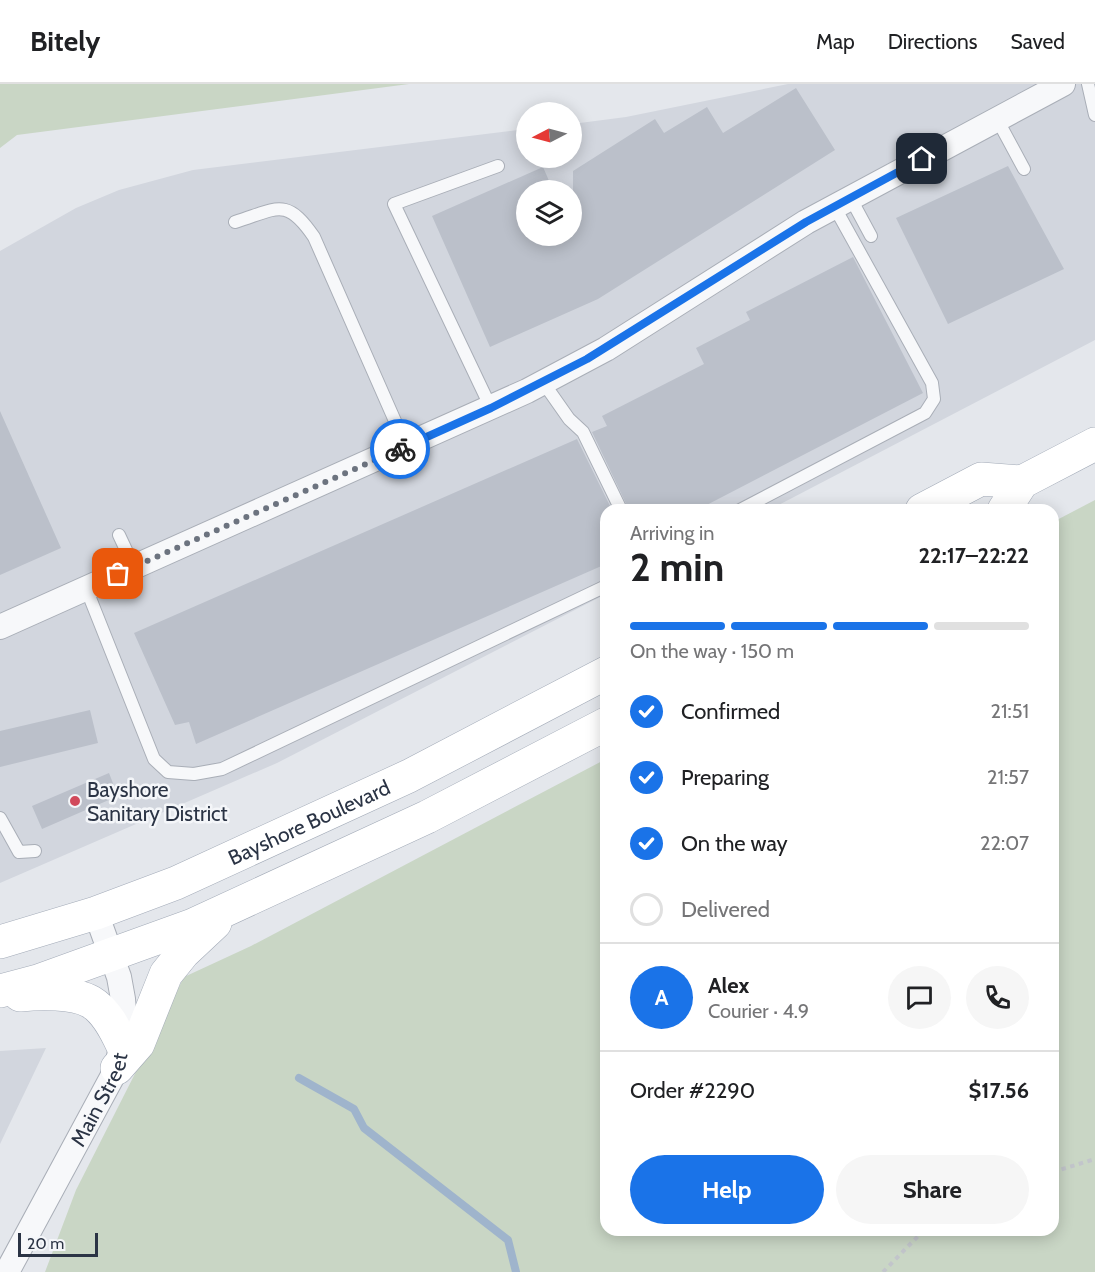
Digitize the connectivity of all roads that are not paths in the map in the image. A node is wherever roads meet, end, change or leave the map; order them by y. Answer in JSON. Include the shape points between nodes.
{"nodes":[{"id":1,"x":1063,"y":84,"type":"edge"},
{"id":2,"x":1088,"y":84,"type":"edge"},
{"id":3,"x":1095,"y":115,"type":"edge"},
{"id":4,"x":998,"y":119,"type":"junction"},
{"id":5,"x":498,"y":165,"type":"dead end"},
{"id":6,"x":1024,"y":169,"type":"dead end"},
{"id":7,"x":842,"y":202,"type":"junction"},
{"id":8,"x":235,"y":222,"type":"dead end"},
{"id":9,"x":871,"y":236,"type":"dead end"},
{"id":10,"x":543,"y":382,"type":"junction"},
{"id":11,"x":491,"y":408,"type":"junction"},
{"id":12,"x":1095,"y":444,"type":"edge"},
{"id":13,"x":406,"y":446,"type":"junction"},
{"id":14,"x":1022,"y":482,"type":"junction"},
{"id":15,"x":618,"y":504,"type":"edge"},
{"id":16,"x":752,"y":504,"type":"edge"},
{"id":17,"x":933,"y":504,"type":"edge"},
{"id":18,"x":1008,"y":504,"type":"edge"},
{"id":19,"x":119,"y":535,"type":"dead end"},
{"id":20,"x":134,"y":567,"type":"junction"},
{"id":21,"x":86,"y":588,"type":"junction"},
{"id":22,"x":600,"y":589,"type":"edge"},
{"id":23,"x":0,"y":627,"type":"edge"},
{"id":24,"x":600,"y":676,"type":"edge"},
{"id":25,"x":600,"y":727,"type":"edge"},
{"id":26,"x":0,"y":818,"type":"edge"},
{"id":27,"x":35,"y":851,"type":"dead end"},
{"id":28,"x":232,"y":906,"type":"junction"},
{"id":29,"x":96,"y":913,"type":"junction"},
{"id":30,"x":0,"y":942,"type":"edge"},
{"id":31,"x":112,"y":955,"type":"junction"},
{"id":32,"x":0,"y":991,"type":"edge"},
{"id":33,"x":0,"y":996,"type":"edge"},
{"id":34,"x":120,"y":1056,"type":"junction"},
{"id":35,"x":7,"y":1272,"type":"edge"}],
"edges":[{"from":1,"to":4,"type":"street"},
{"from":2,"to":3,"type":"lane"},
{"from":4,"to":6,"type":"lane"},
{"from":4,"to":7,"type":"street"},
{"from":5,"to":11,"type":"lane","via":[[394,204]]},
{"from":7,"to":9,"type":"lane"},
{"from":7,"to":10,"type":"street","via":[[606,348]]},
{"from":7,"to":16,"type":"lane","via":[[932,384],[934,399],[926,413]]},
{"from":8,"to":13,"type":"lane","via":[[277,209],[292,211],[300,217],[314,237]]},
{"from":10,"to":11,"type":"street"},
{"from":10,"to":15,"type":"lane","via":[[583,432]]},
{"from":11,"to":13,"type":"street"},
{"from":12,"to":14,"type":"main road"},
{"from":13,"to":20,"type":"street"},
{"from":14,"to":17,"type":"main road","via":[[981,479]]},
{"from":14,"to":18,"type":"main road"},
{"from":19,"to":20,"type":"lane"},
{"from":20,"to":21,"type":"street"},
{"from":21,"to":22,"type":"lane","via":[[154,759],[168,772],[194,774],[222,769]]},
{"from":21,"to":23,"type":"street"},
{"from":24,"to":29,"type":"main road","name":"Bayshore Boulevard","via":[[409,776],[176,883]]},
{"from":25,"to":28,"type":"main road","name":"Bayshore Boulevard","via":[[427,817]]},
{"from":26,"to":27,"type":"lane","via":[[19,852]]},
{"from":28,"to":31,"type":"main road","name":"Bayshore Boulevard"},
{"from":28,"to":34,"type":"main road","via":[[166,974],[138,1044]]},
{"from":29,"to":30,"type":"main road","name":"Bayshore Boulevard"},
{"from":29,"to":31,"type":"street","name":"Main Street"},
{"from":31,"to":32,"type":"main road","name":"Bayshore Boulevard"},
{"from":31,"to":34,"type":"street","name":"Main Street","via":[[125,1022]]},
{"from":33,"to":34,"type":"main road","via":[[44,993],[91,1001],[110,1020]]},
{"from":34,"to":35,"type":"street","name":"Main Street"}]}
